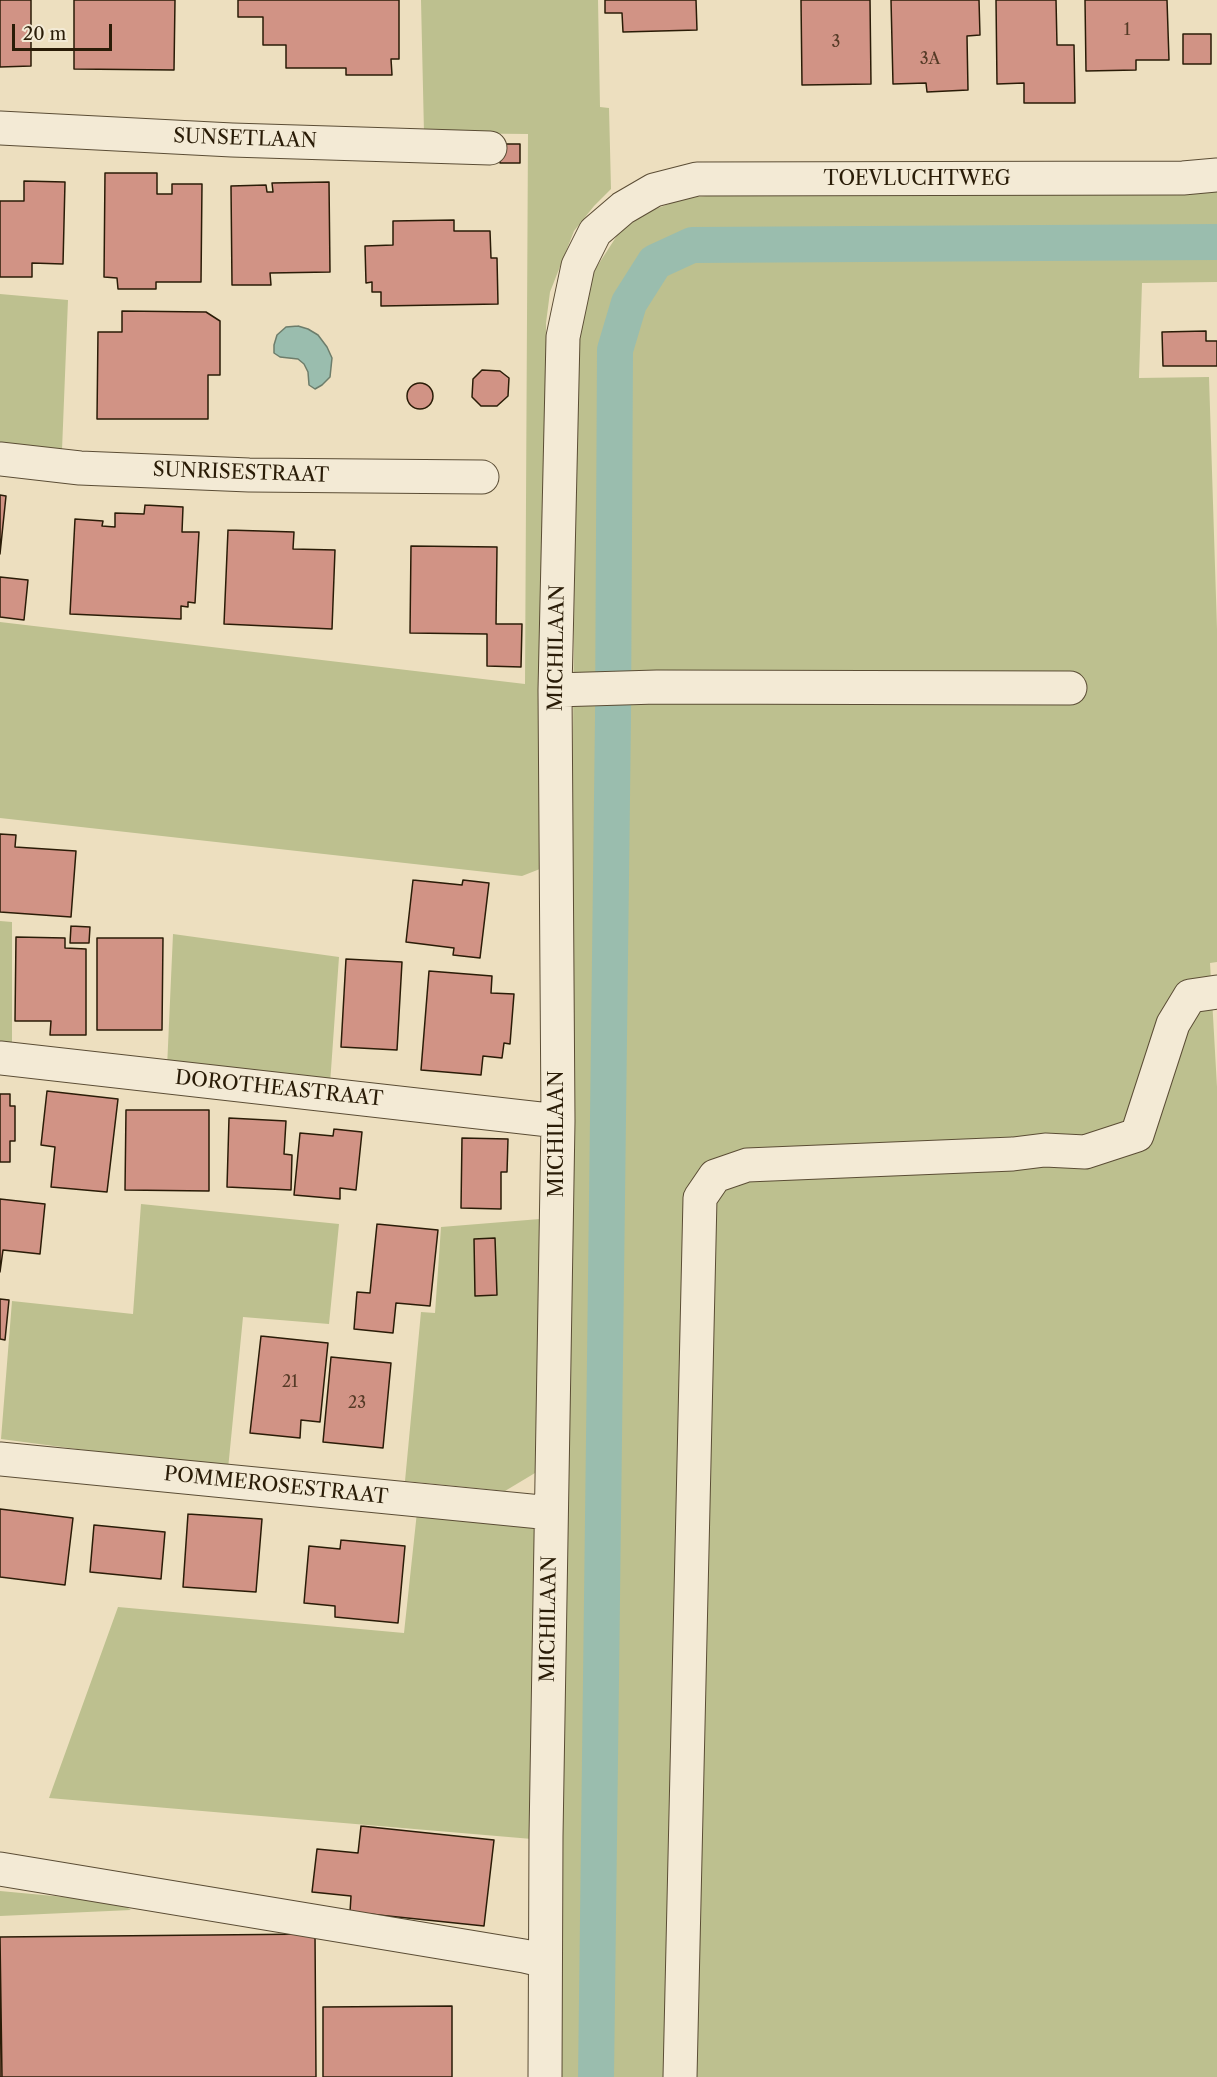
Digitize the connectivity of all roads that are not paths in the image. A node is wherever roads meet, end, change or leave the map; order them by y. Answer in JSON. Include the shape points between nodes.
{"nodes":[{"id":1,"x":0,"y":128,"type":"edge"},
{"id":2,"x":490,"y":148,"type":"dead end"},
{"id":3,"x":1217,"y":176,"type":"edge"},
{"id":4,"x":622,"y":208,"type":"joint"},
{"id":5,"x":0,"y":459,"type":"edge"},
{"id":6,"x":482,"y":477,"type":"dead end"},
{"id":7,"x":1070,"y":688,"type":"dead end"},
{"id":8,"x":555,"y":690,"type":"junction"},
{"id":9,"x":1217,"y":992,"type":"edge"},
{"id":10,"x":0,"y":1058,"type":"edge"},
{"id":11,"x":558,"y":1121,"type":"junction"},
{"id":12,"x":0,"y":1459,"type":"edge"},
{"id":13,"x":551,"y":1513,"type":"junction"},
{"id":14,"x":0,"y":1869,"type":"edge"},
{"id":15,"x":545,"y":1961,"type":"junction"},
{"id":16,"x":545,"y":2077,"type":"edge"},
{"id":17,"x":680,"y":2077,"type":"edge"}],
"edges":[{"from":1,"to":2,"type":"street","name":"SUNSETLAAN"},
{"from":3,"to":4,"type":"street","name":"TOEVLUCHTWEG","via":[[697,179],[654,190]]},
{"from":4,"to":8,"type":"street","name":"MICHILAAN","via":[[595,232],[578,266],[563,337]]},
{"from":5,"to":6,"type":"street","name":"SUNRISESTRAAT","via":[[80,468],[249,475]]},
{"from":7,"to":8,"type":"street"},
{"from":8,"to":11,"type":"street","name":"MICHILAAN"},
{"from":9,"to":17,"type":"street","via":[[1190,996],[1173,1024],[1137,1135],[1085,1152],[1045,1150],[747,1165],[715,1176],[700,1198]]},
{"from":10,"to":11,"type":"street","name":"DOROTHEASTRAAT"},
{"from":11,"to":13,"type":"street","name":"MICHILAAN"},
{"from":12,"to":13,"type":"street","name":"POMMEROSESTRAAT"},
{"from":13,"to":15,"type":"street","name":"MICHILAAN"},
{"from":14,"to":15,"type":"street"},
{"from":15,"to":16,"type":"street","name":"MICHILAAN"}]}
